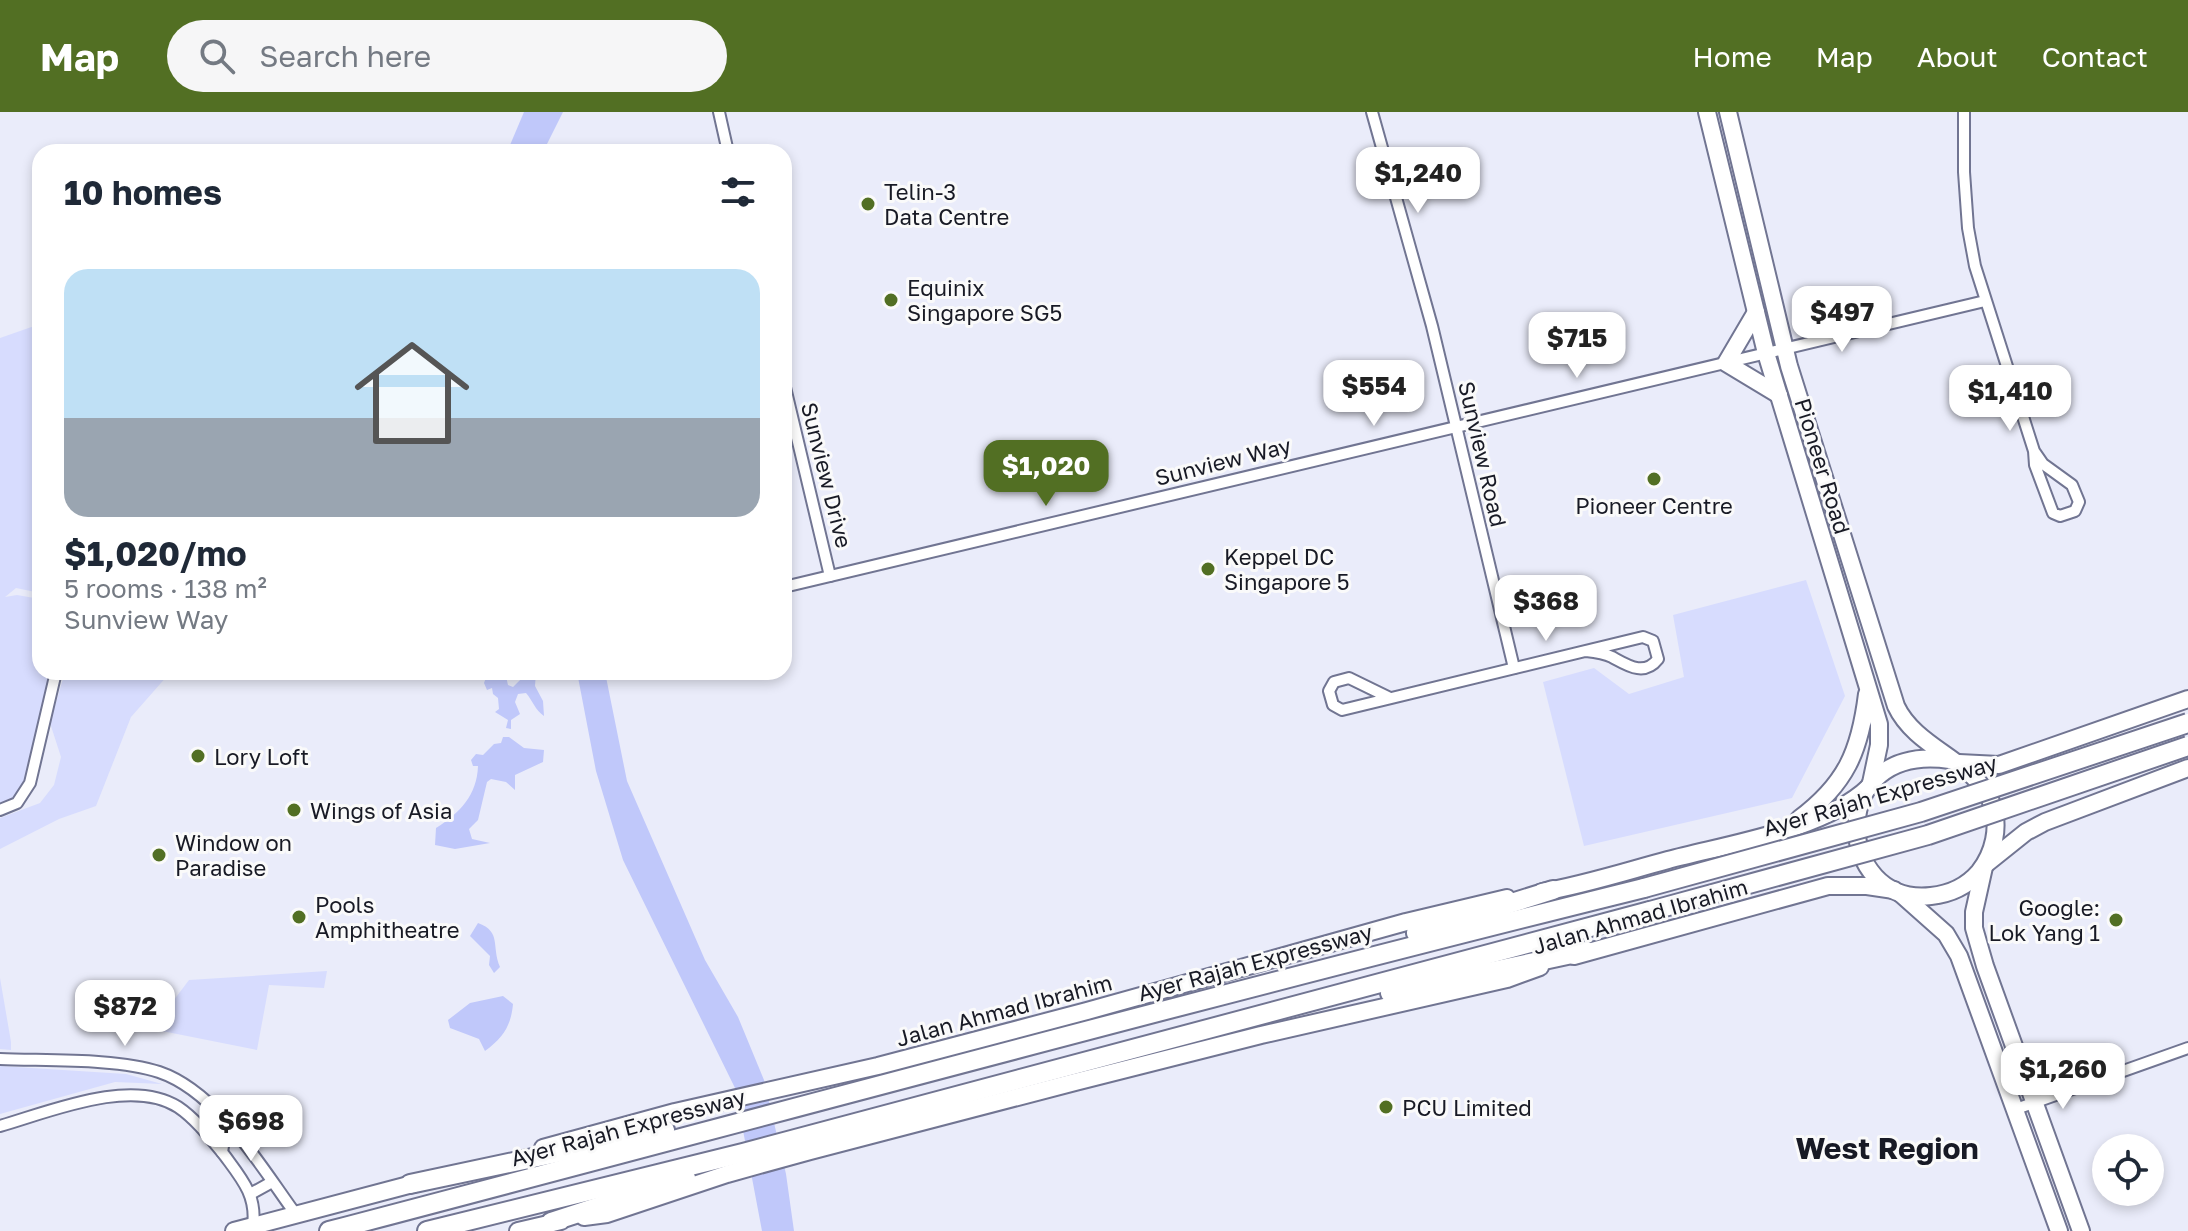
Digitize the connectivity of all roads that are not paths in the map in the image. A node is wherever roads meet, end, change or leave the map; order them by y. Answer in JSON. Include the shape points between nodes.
{"nodes":[{"id":1,"x":719,"y":112,"type":"edge"},
{"id":2,"x":1372,"y":112,"type":"edge"},
{"id":3,"x":1707,"y":112,"type":"edge"},
{"id":4,"x":1728,"y":112,"type":"edge"},
{"id":5,"x":1964,"y":112,"type":"edge"},
{"id":6,"x":726,"y":144,"type":"edge"},
{"id":7,"x":1985,"y":301,"type":"junction"},
{"id":8,"x":1756,"y":312,"type":"junction"},
{"id":9,"x":1785,"y":349,"type":"junction"},
{"id":10,"x":1766,"y":353,"type":"junction"},
{"id":11,"x":1726,"y":363,"type":"junction"},
{"id":12,"x":1779,"y":395,"type":"junction"},
{"id":13,"x":792,"y":417,"type":"edge"},
{"id":14,"x":1455,"y":426,"type":"junction"},
{"id":15,"x":2034,"y":451,"type":"junction"},
{"id":16,"x":830,"y":576,"type":"junction"},
{"id":17,"x":792,"y":585,"type":"edge"},
{"id":18,"x":1586,"y":651,"type":"junction"},
{"id":19,"x":1514,"y":668,"type":"junction"},
{"id":20,"x":54,"y":680,"type":"edge"},
{"id":21,"x":1868,"y":684,"type":"junction"},
{"id":22,"x":1390,"y":698,"type":"junction"},
{"id":23,"x":2188,"y":699,"type":"edge"},
{"id":24,"x":2188,"y":723,"type":"edge"},
{"id":25,"x":2188,"y":746,"type":"edge"},
{"id":26,"x":1951,"y":761,"type":"junction"},
{"id":27,"x":2188,"y":768,"type":"edge"},
{"id":28,"x":1870,"y":786,"type":"junction"},
{"id":29,"x":0,"y":810,"type":"edge"},
{"id":30,"x":1786,"y":829,"type":"junction"},
{"id":31,"x":1984,"y":865,"type":"junction"},
{"id":32,"x":1553,"y":890,"type":"junction"},
{"id":33,"x":1896,"y":890,"type":"junction"},
{"id":34,"x":1586,"y":951,"type":"junction"},
{"id":35,"x":1379,"y":953,"type":"junction"},
{"id":36,"x":1300,"y":1005,"type":"junction"},
{"id":37,"x":2188,"y":1048,"type":"edge"},
{"id":38,"x":0,"y":1059,"type":"edge"},
{"id":39,"x":2034,"y":1103,"type":"junction"},
{"id":40,"x":2016,"y":1109,"type":"junction"},
{"id":41,"x":221,"y":1117,"type":"junction"},
{"id":42,"x":0,"y":1126,"type":"edge"},
{"id":43,"x":724,"y":1126,"type":"junction"},
{"id":44,"x":243,"y":1141,"type":"junction"},
{"id":45,"x":222,"y":1152,"type":"junction"},
{"id":46,"x":743,"y":1153,"type":"junction"},
{"id":47,"x":272,"y":1182,"type":"junction"},
{"id":48,"x":410,"y":1184,"type":"junction"},
{"id":49,"x":252,"y":1193,"type":"junction"},
{"id":50,"x":297,"y":1216,"type":"junction"},
{"id":51,"x":551,"y":1222,"type":"junction"},
{"id":52,"x":253,"y":1226,"type":"junction"},
{"id":53,"x":234,"y":1231,"type":"edge"},
{"id":54,"x":329,"y":1231,"type":"edge"},
{"id":55,"x":427,"y":1231,"type":"edge"},
{"id":56,"x":518,"y":1231,"type":"edge"},
{"id":57,"x":2059,"y":1231,"type":"edge"},
{"id":58,"x":2081,"y":1231,"type":"edge"}],
"edges":[{"from":1,"to":6,"type":"street"},
{"from":2,"to":14,"type":"street","name":"Sunview Road"},
{"from":3,"to":8,"type":"main road","name":"Pioneer Road"},
{"from":4,"to":9,"type":"main road","name":"Pioneer Road"},
{"from":5,"to":7,"type":"street","via":[[1968,228]]},
{"from":7,"to":9,"type":"street","name":"Sunview Way"},
{"from":7,"to":15,"type":"street"},
{"from":8,"to":10,"type":"main road","name":"Pioneer Road"},
{"from":8,"to":11,"type":"main road"},
{"from":9,"to":10,"type":"street","name":"Sunview Way"},
{"from":9,"to":26,"type":"main road","name":"Pioneer Road","via":[[1896,706],[1910,728]]},
{"from":10,"to":11,"type":"street","name":"Sunview Way"},
{"from":10,"to":12,"type":"main road","name":"Pioneer Road"},
{"from":11,"to":12,"type":"main road"},
{"from":11,"to":14,"type":"street","name":"Sunview Way"},
{"from":12,"to":21,"type":"main road","name":"Pioneer Road"},
{"from":13,"to":16,"type":"street","name":"Sunview Drive"},
{"from":14,"to":16,"type":"street","name":"Sunview Way"},
{"from":14,"to":19,"type":"street","name":"Sunview Road"},
{"from":15,"to":15,"type":"street","via":[[2072,485],[2079,502],[2075,511],[2053,513]]},
{"from":16,"to":17,"type":"street","name":"Sunview Way"},
{"from":18,"to":18,"type":"street","via":[[1647,637],[1658,659],[1651,666],[1632,669]]},
{"from":18,"to":19,"type":"street"},
{"from":19,"to":22,"type":"street"},
{"from":20,"to":29,"type":"street","via":[[30,783],[17,803]]},
{"from":21,"to":28,"type":"main road","name":"Pioneer Road","via":[[1879,734]]},
{"from":21,"to":30,"type":"main road","via":[[1863,727],[1843,774],[1830,794]]},
{"from":22,"to":22,"type":"street","via":[[1342,710],[1333,705],[1329,691],[1334,682],[1349,678]]},
{"from":23,"to":26,"type":"main road","via":[[1999,765]]},
{"from":24,"to":35,"type":"highway","name":"Ayer Rajah Expressway","bridge":true,"via":[[1921,812]]},
{"from":25,"to":36,"type":"highway","bridge":true,"via":[[1928,835]]},
{"from":26,"to":28,"type":"main road","via":[[1907,760]]},
{"from":26,"to":31,"type":"main road","via":[[1978,780],[1993,807],[1995,837]]},
{"from":27,"to":31,"type":"main road","via":[[2045,822]]},
{"from":28,"to":30,"type":"main road","name":"Jalan Ahmad Ibrahim","via":[[1837,811]]},
{"from":28,"to":33,"type":"main road","via":[[1857,815],[1858,845],[1871,872]]},
{"from":30,"to":32,"type":"main road","name":"Jalan Ahmad Ibrahim"},
{"from":31,"to":33,"type":"main road","via":[[1974,878],[1945,894],[1928,897]]},
{"from":31,"to":39,"type":"main road","via":[[1974,928]]},
{"from":32,"to":35,"type":"highway","via":[[1395,941]]},
{"from":32,"to":48,"type":"main road","name":"Jalan Ahmad Ibrahim","via":[[1481,902],[1072,1015],[675,1112]]},
{"from":33,"to":34,"type":"main road","name":"Jalan Ahmad Ibrahim","via":[[1828,886]]},
{"from":33,"to":40,"type":"main road","via":[[1946,934],[1959,956]]},
{"from":34,"to":36,"type":"highway","via":[[1363,999]]},
{"from":34,"to":51,"type":"main road","name":"Jalan Ahmad Ibrahim","via":[[1507,979],[1116,1071],[796,1154],[607,1214]]},
{"from":35,"to":43,"type":"highway","name":"Ayer Rajah Expressway"},
{"from":36,"to":46,"type":"highway"},
{"from":37,"to":39,"type":"street"},
{"from":38,"to":41,"type":"street","via":[[160,1072],[192,1090]]},
{"from":39,"to":40,"type":"street"},
{"from":39,"to":58,"type":"main road"},
{"from":40,"to":57,"type":"main road"},
{"from":41,"to":44,"type":"street"},
{"from":41,"to":45,"type":"street"},
{"from":42,"to":45,"type":"street","via":[[132,1094],[176,1106]]},
{"from":43,"to":48,"type":"highway","via":[[681,1126]]},
{"from":43,"to":54,"type":"highway","name":"Ayer Rajah Expressway"},
{"from":44,"to":45,"type":"street"},
{"from":44,"to":47,"type":"street"},
{"from":45,"to":49,"type":"street"},
{"from":46,"to":51,"type":"highway","via":[[727,1165]]},
{"from":46,"to":55,"type":"highway"},
{"from":47,"to":49,"type":"street"},
{"from":47,"to":50,"type":"street"},
{"from":48,"to":50,"type":"main road","name":"Jalan Ahmad Ibrahim"},
{"from":49,"to":52,"type":"street"},
{"from":50,"to":52,"type":"main road","name":"Jalan Ahmad Ibrahim"},
{"from":51,"to":56,"type":"main road","name":"Jalan Ahmad Ibrahim"},
{"from":52,"to":53,"type":"main road","name":"Jalan Ahmad Ibrahim"}]}
